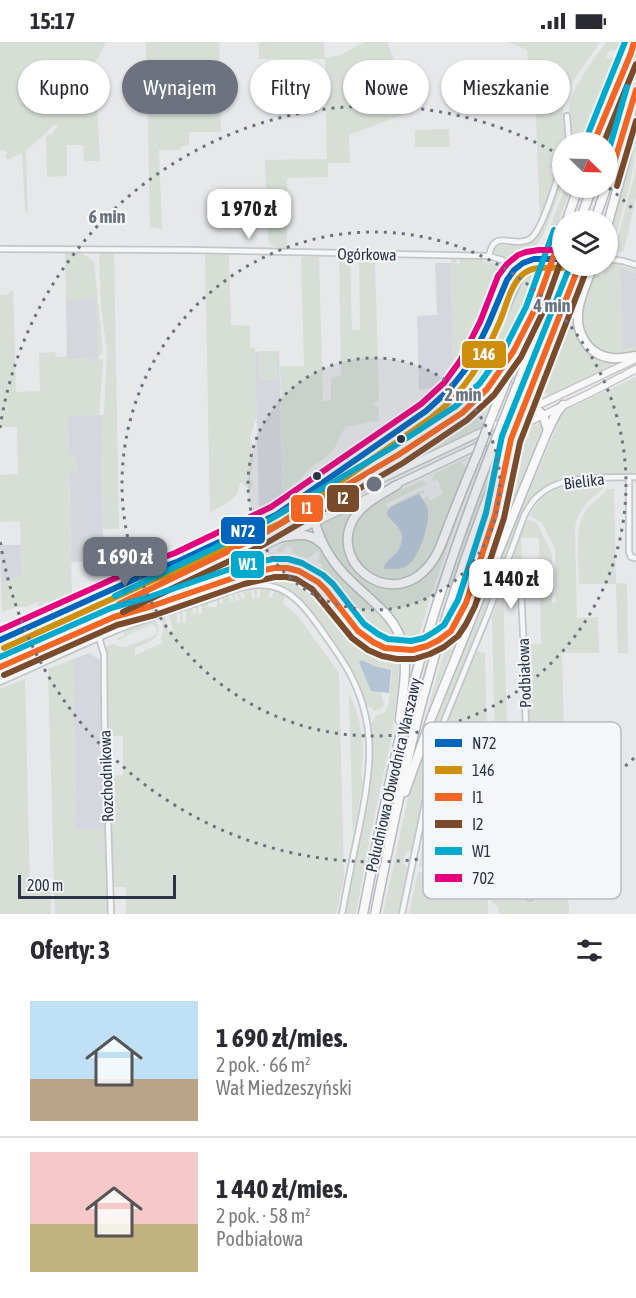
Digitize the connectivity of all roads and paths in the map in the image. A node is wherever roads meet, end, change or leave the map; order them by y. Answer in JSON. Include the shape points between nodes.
{"nodes":[{"id":1,"x":634,"y":42,"type":"edge"},
{"id":2,"x":631,"y":53,"type":"junction"},
{"id":3,"x":636,"y":90,"type":"edge"},
{"id":4,"x":632,"y":103,"type":"junction"},
{"id":5,"x":567,"y":117,"type":"dead end"},
{"id":6,"x":568,"y":132,"type":"edge"},
{"id":7,"x":598,"y":132,"type":"edge"},
{"id":8,"x":608,"y":132,"type":"edge"},
{"id":9,"x":618,"y":150,"type":"edge"},
{"id":10,"x":552,"y":193,"type":"edge"},
{"id":11,"x":612,"y":210,"type":"edge"},
{"id":12,"x":0,"y":249,"type":"edge"},
{"id":13,"x":489,"y":256,"type":"junction"},
{"id":14,"x":552,"y":259,"type":"edge"},
{"id":15,"x":618,"y":260,"type":"edge"},
{"id":16,"x":552,"y":261,"type":"edge"},
{"id":17,"x":636,"y":265,"type":"edge"},
{"id":18,"x":514,"y":269,"type":"junction"},
{"id":19,"x":560,"y":276,"type":"edge"},
{"id":20,"x":575,"y":276,"type":"edge"},
{"id":21,"x":590,"y":276,"type":"edge"},
{"id":22,"x":534,"y":311,"type":"junction"},
{"id":23,"x":636,"y":358,"type":"edge"},
{"id":24,"x":636,"y":369,"type":"edge"},
{"id":25,"x":563,"y":405,"type":"junction"},
{"id":26,"x":529,"y":406,"type":"junction"},
{"id":27,"x":543,"y":415,"type":"junction"},
{"id":28,"x":548,"y":430,"type":"junction"},
{"id":29,"x":511,"y":439,"type":"junction"},
{"id":30,"x":629,"y":477,"type":"junction"},
{"id":31,"x":636,"y":477,"type":"edge"},
{"id":32,"x":397,"y":485,"type":"junction"},
{"id":33,"x":325,"y":507,"type":"junction"},
{"id":34,"x":315,"y":522,"type":"junction"},
{"id":35,"x":258,"y":537,"type":"junction"},
{"id":36,"x":282,"y":537,"type":"junction"},
{"id":37,"x":324,"y":546,"type":"junction"},
{"id":38,"x":636,"y":558,"type":"edge"},
{"id":39,"x":507,"y":563,"type":"junction"},
{"id":40,"x":114,"y":617,"type":"junction"},
{"id":41,"x":0,"y":633,"type":"edge"},
{"id":42,"x":99,"y":638,"type":"junction"},
{"id":43,"x":2,"y":640,"type":"edge"},
{"id":44,"x":0,"y":657,"type":"edge"},
{"id":45,"x":0,"y":667,"type":"edge"},
{"id":46,"x":0,"y":682,"type":"edge"},
{"id":47,"x":430,"y":722,"type":"edge"},
{"id":48,"x":444,"y":722,"type":"edge"},
{"id":49,"x":526,"y":722,"type":"edge"},
{"id":50,"x":423,"y":741,"type":"edge"},
{"id":51,"x":397,"y":750,"type":"junction"},
{"id":52,"x":423,"y":813,"type":"edge"},
{"id":53,"x":395,"y":815,"type":"junction"},
{"id":54,"x":111,"y":914,"type":"edge"},
{"id":55,"x":342,"y":914,"type":"edge"},
{"id":56,"x":363,"y":914,"type":"edge"},
{"id":57,"x":375,"y":914,"type":"edge"},
{"id":58,"x":402,"y":914,"type":"edge"}],
"edges":[{"from":1,"to":2,"type":"highway"},
{"from":2,"to":7,"type":"highway"},
{"from":2,"to":8,"type":"highway"},
{"from":3,"to":4,"type":"highway"},
{"from":4,"to":9,"type":"highway"},
{"from":4,"to":11,"type":"highway","via":[[626,157]]},
{"from":5,"to":6,"type":"street"},
{"from":10,"to":13,"type":"street","via":[[535,236],[524,242],[494,242]]},
{"from":12,"to":13,"type":"street","name":"Ogórkowa"},
{"from":13,"to":18,"type":"street","name":"Ogórkowa"},
{"from":14,"to":18,"type":"street","via":[[531,260]]},
{"from":15,"to":17,"type":"street"},
{"from":16,"to":22,"type":"highway","bridge":true},
{"from":18,"to":43,"type":"street","via":[[469,366],[426,411],[268,519]]},
{"from":19,"to":51,"type":"highway","name":"Południowa Obwodnica Warszawy","bridge":true,"via":[[455,548]]},
{"from":20,"to":26,"type":"highway","name":"Południowa Obwodnica Warszawy"},
{"from":21,"to":23,"type":"highway","via":[[578,309],[581,335],[600,355]]},
{"from":22,"to":32,"type":"highway","bridge":true,"via":[[431,564],[411,581],[388,584],[360,571],[351,555],[349,537],[351,525],[361,510]]},
{"from":22,"to":35,"type":"highway","via":[[503,368],[462,413]]},
{"from":23,"to":26,"type":"main road"},
{"from":24,"to":25,"type":"main road"},
{"from":25,"to":27,"type":"main road"},
{"from":25,"to":28,"type":"highway"},
{"from":26,"to":27,"type":"highway"},
{"from":26,"to":29,"type":"highway","name":"Południowa Obwodnica Warszawy","bridge":true},
{"from":26,"to":33,"type":"main road"},
{"from":27,"to":28,"type":"highway"},
{"from":27,"to":32,"type":"main road"},
{"from":28,"to":47,"type":"highway"},
{"from":29,"to":40,"type":"highway","bridge":true,"via":[[495,515],[462,613],[451,631],[432,645],[392,650],[373,642],[358,631],[318,582],[283,567],[258,570]]},
{"from":29,"to":53,"type":"highway","name":"Południowa Obwodnica Warszawy","via":[[484,504],[445,620]]},
{"from":30,"to":31,"type":"street","name":"Bielika"},
{"from":30,"to":38,"type":"street","via":[[630,552]]},
{"from":30,"to":39,"type":"street","name":"Bielika","via":[[568,480],[552,485],[535,498],[524,516]]},
{"from":32,"to":34,"type":"main road"},
{"from":33,"to":34,"type":"highway"},
{"from":33,"to":35,"type":"main road"},
{"from":34,"to":36,"type":"main road"},
{"from":34,"to":37,"type":"highway"},
{"from":35,"to":44,"type":"main road"},
{"from":36,"to":37,"type":"highway","via":[[307,535]]},
{"from":36,"to":40,"type":"main road"},
{"from":37,"to":51,"type":"highway","via":[[341,570],[387,614],[399,634],[405,661]]},
{"from":39,"to":48,"type":"street","name":"Bielika"},
{"from":39,"to":49,"type":"street","name":"Podbiałowa","via":[[520,572]]},
{"from":40,"to":45,"type":"main road"},
{"from":41,"to":43,"type":"street"},
{"from":42,"to":46,"type":"street"},
{"from":42,"to":54,"type":"street","name":"Rozchodnikowa","via":[[104,654]]},
{"from":42,"to":55,"type":"street","via":[[251,586],[278,588],[298,601],[354,682],[368,727],[368,782]]},
{"from":50,"to":53,"type":"highway"},
{"from":51,"to":56,"type":"highway","name":"Południowa Obwodnica Warszawy"},
{"from":52,"to":58,"type":"street","name":"Bielika"},
{"from":53,"to":57,"type":"highway","name":"Południowa Obwodnica Warszawy"}]}
